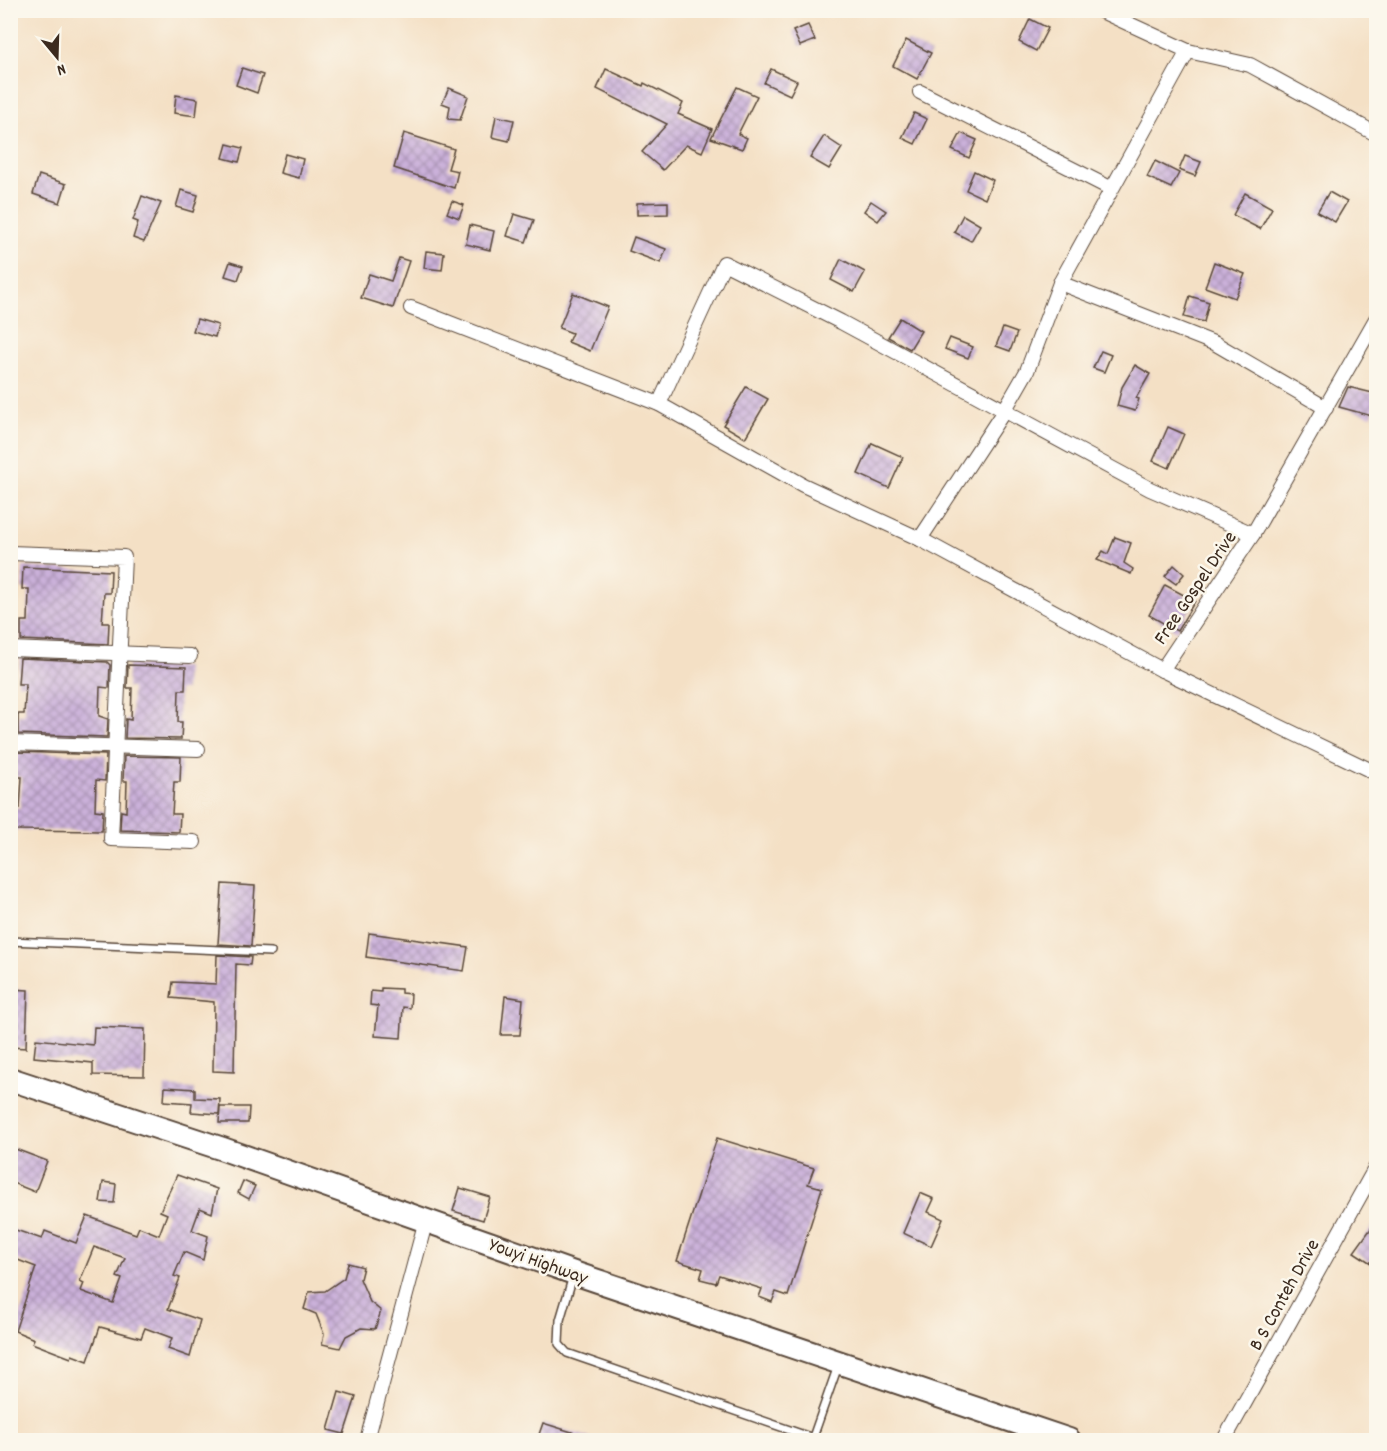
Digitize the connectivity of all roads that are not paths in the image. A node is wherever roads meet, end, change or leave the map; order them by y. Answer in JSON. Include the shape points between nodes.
{"nodes":[{"id":1,"x":1099,"y":10,"type":"edge"},
{"id":2,"x":1188,"y":51,"type":"junction"},
{"id":3,"x":920,"y":92,"type":"dead end"},
{"id":4,"x":1377,"y":134,"type":"edge"},
{"id":5,"x":1110,"y":189,"type":"junction"},
{"id":6,"x":1060,"y":283,"type":"junction"},
{"id":7,"x":411,"y":308,"type":"dead end"},
{"id":8,"x":1377,"y":319,"type":"edge"},
{"id":9,"x":659,"y":404,"type":"junction"},
{"id":10,"x":1326,"y":408,"type":"junction"},
{"id":11,"x":1004,"y":411,"type":"junction"},
{"id":12,"x":1253,"y":534,"type":"junction"},
{"id":13,"x":920,"y":539,"type":"junction"},
{"id":14,"x":10,"y":553,"type":"edge"},
{"id":15,"x":10,"y":649,"type":"edge"},
{"id":16,"x":119,"y":654,"type":"junction"},
{"id":17,"x":190,"y":656,"type":"dead end"},
{"id":18,"x":1162,"y":670,"type":"junction"},
{"id":19,"x":10,"y":743,"type":"edge"},
{"id":20,"x":115,"y":747,"type":"junction"},
{"id":21,"x":198,"y":749,"type":"dead end"},
{"id":22,"x":1377,"y":773,"type":"edge"},
{"id":23,"x":194,"y":843,"type":"dead end"},
{"id":24,"x":10,"y":941,"type":"edge"},
{"id":25,"x":272,"y":952,"type":"dead end"},
{"id":26,"x":10,"y":1079,"type":"edge"},
{"id":27,"x":1377,"y":1167,"type":"edge"},
{"id":28,"x":426,"y":1220,"type":"junction"},
{"id":29,"x":574,"y":1273,"type":"junction"},
{"id":30,"x":839,"y":1363,"type":"junction"},
{"id":31,"x":812,"y":1439,"type":"edge"},
{"id":32,"x":366,"y":1440,"type":"edge"},
{"id":33,"x":1069,"y":1440,"type":"edge"},
{"id":34,"x":1224,"y":1440,"type":"edge"}],
"edges":[{"from":1,"to":2,"type":"street"},
{"from":2,"to":4,"type":"street","via":[[1250,65]]},
{"from":2,"to":5,"type":"street"},
{"from":3,"to":5,"type":"street"},
{"from":5,"to":6,"type":"street"},
{"from":6,"to":10,"type":"street","via":[[1216,344]]},
{"from":6,"to":11,"type":"street","via":[[1027,371]]},
{"from":7,"to":9,"type":"street"},
{"from":8,"to":10,"type":"street","name":"Free Gospel Drive"},
{"from":9,"to":11,"type":"street","via":[[724,263]]},
{"from":9,"to":13,"type":"street","via":[[803,485]]},
{"from":10,"to":12,"type":"street","name":"Free Gospel Drive"},
{"from":11,"to":12,"type":"street","via":[[1150,489]]},
{"from":11,"to":13,"type":"street"},
{"from":12,"to":18,"type":"street","name":"Free Gospel Drive"},
{"from":13,"to":18,"type":"street"},
{"from":14,"to":16,"type":"street","via":[[124,557]]},
{"from":15,"to":16,"type":"street"},
{"from":16,"to":17,"type":"street"},
{"from":16,"to":20,"type":"street"},
{"from":18,"to":22,"type":"street","name":"Free Gospel Drive"},
{"from":19,"to":20,"type":"street"},
{"from":20,"to":21,"type":"street"},
{"from":20,"to":23,"type":"street","via":[[111,839]]},
{"from":24,"to":25,"type":"lane"},
{"from":26,"to":28,"type":"main road","name":"Youyi Highway"},
{"from":27,"to":34,"type":"street","name":"B S Conteh Drive"},
{"from":28,"to":29,"type":"main road","name":"Youyi Highway"},
{"from":28,"to":32,"type":"street"},
{"from":29,"to":30,"type":"main road","name":"Youyi Highway"},
{"from":29,"to":31,"type":"lane","via":[[560,1320],[559,1344],[567,1353]]},
{"from":30,"to":31,"type":"lane"},
{"from":30,"to":33,"type":"main road","name":"Youyi Highway"}]}
